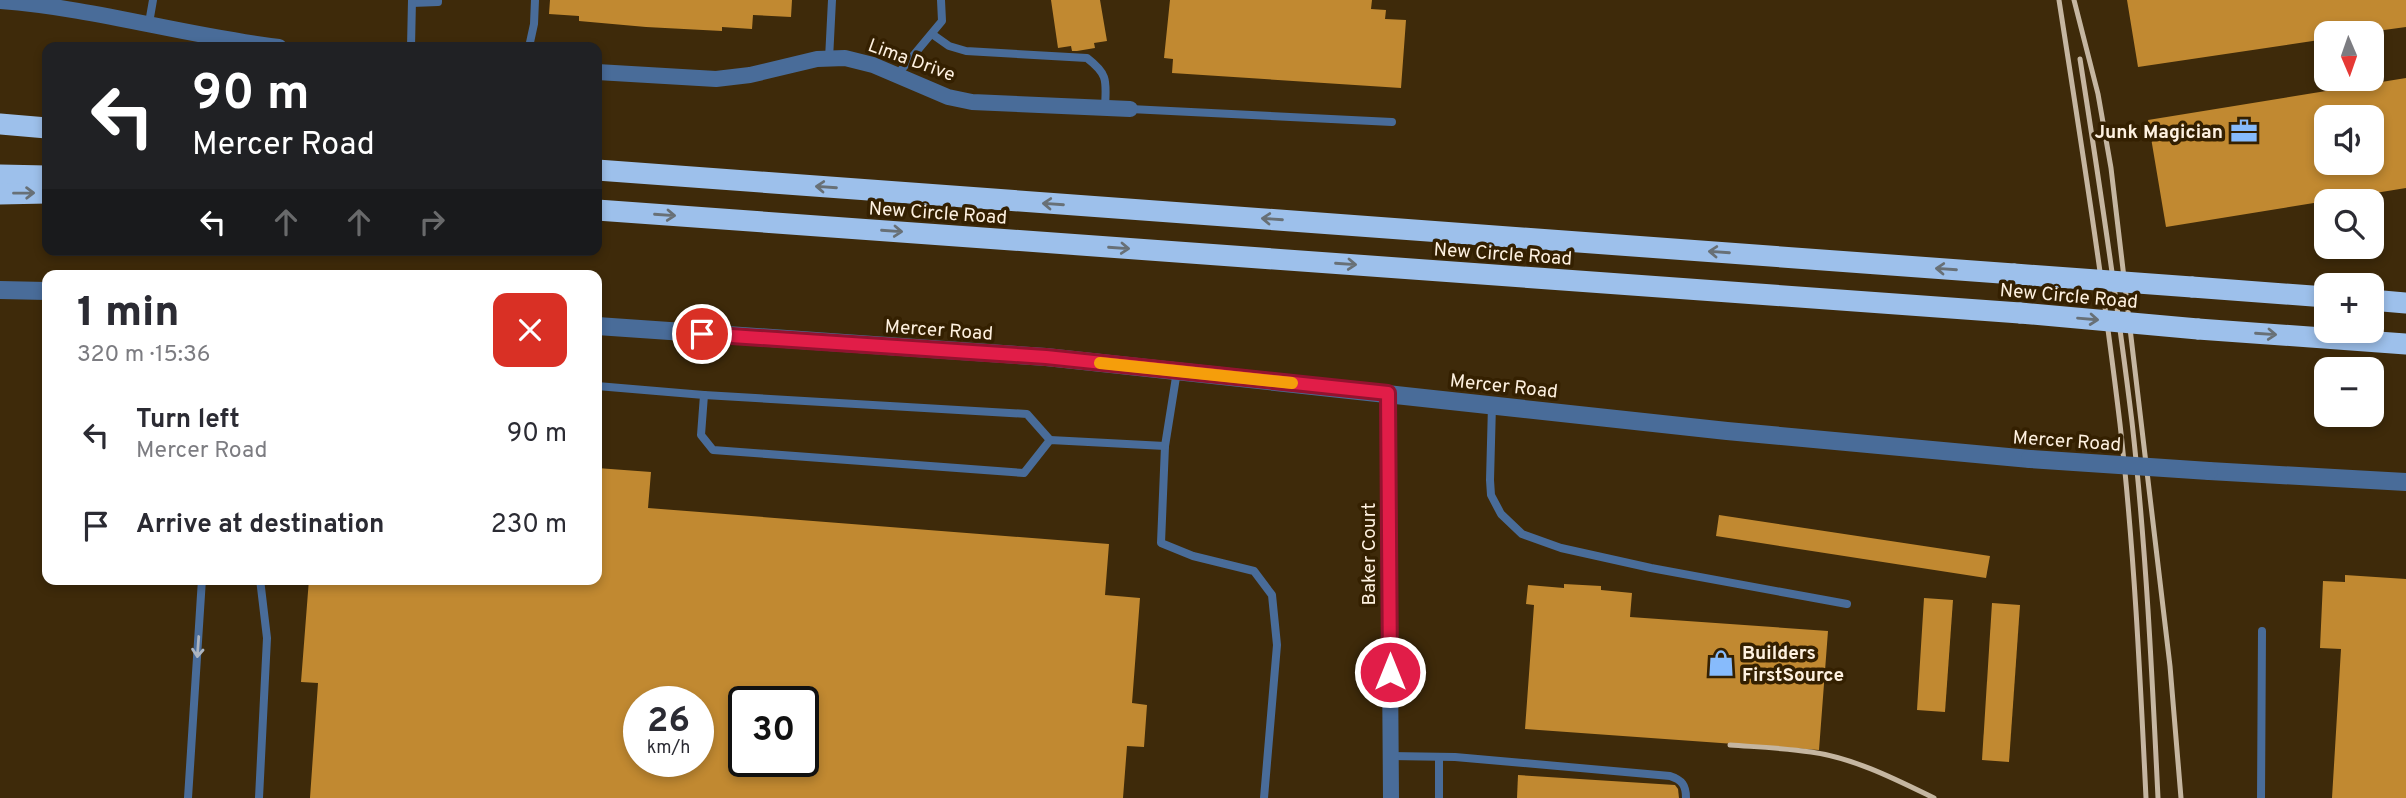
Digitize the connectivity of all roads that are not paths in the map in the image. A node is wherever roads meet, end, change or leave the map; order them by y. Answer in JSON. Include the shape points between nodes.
{"nodes":[{"id":1,"x":153,"y":0,"type":"edge"},
{"id":2,"x":438,"y":0,"type":"edge"},
{"id":3,"x":536,"y":0,"type":"edge"},
{"id":4,"x":832,"y":0,"type":"edge"},
{"id":5,"x":942,"y":0,"type":"edge"},
{"id":6,"x":8,"y":1,"type":"edge"},
{"id":7,"x":412,"y":2,"type":"edge"},
{"id":8,"x":149,"y":23,"type":"junction"},
{"id":9,"x":932,"y":34,"type":"junction"},
{"id":10,"x":243,"y":42,"type":"edge"},
{"id":11,"x":411,"y":42,"type":"edge"},
{"id":12,"x":531,"y":42,"type":"edge"},
{"id":13,"x":829,"y":59,"type":"junction"},
{"id":14,"x":602,"y":72,"type":"edge"},
{"id":15,"x":897,"y":76,"type":"junction"},
{"id":16,"x":1105,"y":108,"type":"junction"},
{"id":17,"x":1130,"y":109,"type":"joint"},
{"id":18,"x":1392,"y":122,"type":"dead end"},
{"id":19,"x":0,"y":124,"type":"edge"},
{"id":20,"x":42,"y":129,"type":"edge"},
{"id":21,"x":42,"y":130,"type":"edge"},
{"id":22,"x":0,"y":133,"type":"edge"},
{"id":23,"x":602,"y":170,"type":"edge"},
{"id":24,"x":0,"y":175,"type":"edge"},
{"id":25,"x":42,"y":176,"type":"edge"},
{"id":26,"x":42,"y":193,"type":"edge"},
{"id":27,"x":0,"y":194,"type":"edge"},
{"id":28,"x":602,"y":210,"type":"edge"},
{"id":29,"x":0,"y":290,"type":"edge"},
{"id":30,"x":42,"y":292,"type":"edge"},
{"id":31,"x":2314,"y":296,"type":"edge"},
{"id":32,"x":2384,"y":301,"type":"edge"},
{"id":33,"x":2406,"y":303,"type":"edge"},
{"id":34,"x":602,"y":326,"type":"edge"},
{"id":35,"x":2406,"y":344,"type":"edge"},
{"id":36,"x":1177,"y":371,"type":"junction"},
{"id":37,"x":602,"y":386,"type":"edge"},
{"id":38,"x":1388,"y":393,"type":"junction"},
{"id":39,"x":704,"y":395,"type":"junction"},
{"id":40,"x":1492,"y":405,"type":"junction"},
{"id":41,"x":1050,"y":440,"type":"junction"},
{"id":42,"x":1165,"y":446,"type":"junction"},
{"id":43,"x":2406,"y":482,"type":"edge"},
{"id":44,"x":202,"y":585,"type":"edge"},
{"id":45,"x":261,"y":585,"type":"edge"},
{"id":46,"x":1847,"y":604,"type":"dead end"},
{"id":47,"x":2262,"y":631,"type":"dead end"},
{"id":48,"x":1390,"y":756,"type":"junction"},
{"id":49,"x":1439,"y":757,"type":"junction"},
{"id":50,"x":188,"y":798,"type":"edge"},
{"id":51,"x":259,"y":798,"type":"edge"},
{"id":52,"x":1264,"y":798,"type":"edge"},
{"id":53,"x":1391,"y":798,"type":"edge"},
{"id":54,"x":1439,"y":798,"type":"edge"},
{"id":55,"x":1686,"y":798,"type":"edge"},
{"id":56,"x":2261,"y":798,"type":"edge"}],
"edges":[{"from":1,"to":8,"type":"lane"},
{"from":2,"to":7,"type":"lane"},
{"from":3,"to":12,"type":"lane"},
{"from":4,"to":13,"type":"lane"},
{"from":5,"to":9,"type":"lane","via":[[942,21]]},
{"from":6,"to":8,"type":"street"},
{"from":7,"to":11,"type":"lane"},
{"from":8,"to":10,"type":"street"},
{"from":9,"to":15,"type":"lane"},
{"from":9,"to":16,"type":"lane","via":[[966,51],[1087,58],[1102,69]]},
{"from":13,"to":14,"type":"street","name":"Lima Drive","via":[[716,79]]},
{"from":13,"to":15,"type":"street","name":"Lima Drive","via":[[855,60]]},
{"from":15,"to":16,"type":"street","name":"Lima Drive","via":[[972,102]]},
{"from":16,"to":17,"type":"street","name":"Lima Drive"},
{"from":17,"to":18,"type":"lane"},
{"from":19,"to":20,"type":"highway"},
{"from":21,"to":22,"type":"highway"},
{"from":31,"to":23,"type":"highway","name":"New Circle Road","one_way":true,"bridge":true},
{"from":24,"to":25,"type":"highway"},
{"from":27,"to":26,"type":"highway","one_way":true},
{"from":28,"to":35,"type":"highway","name":"New Circle Road","one_way":true,"bridge":true},
{"from":29,"to":30,"type":"street"},
{"from":32,"to":33,"type":"highway"},
{"from":34,"to":36,"type":"street","name":"Mercer Road","via":[[1046,357]]},
{"from":36,"to":38,"type":"street","name":"Mercer Road"},
{"from":36,"to":42,"type":"lane"},
{"from":37,"to":39,"type":"lane"},
{"from":38,"to":40,"type":"street","name":"Mercer Road"},
{"from":38,"to":48,"type":"street","name":"Baker Court"},
{"from":39,"to":41,"type":"lane","via":[[1027,414]]},
{"from":39,"to":41,"type":"lane","via":[[701,435],[713,450],[1024,473]]},
{"from":40,"to":43,"type":"street","name":"Mercer Road","bridge":true,"via":[[2030,459]]},
{"from":40,"to":46,"type":"lane","via":[[1491,495],[1501,514],[1522,534],[1560,548],[1651,568]]},
{"from":41,"to":42,"type":"lane"},
{"from":42,"to":52,"type":"lane","via":[[1161,543],[1254,571],[1272,595],[1277,645]]},
{"from":44,"to":50,"type":"lane","one_way":true},
{"from":45,"to":51,"type":"lane","via":[[267,638]]},
{"from":47,"to":56,"type":"lane"},
{"from":48,"to":49,"type":"lane"},
{"from":48,"to":53,"type":"street","name":"Baker Court"},
{"from":49,"to":54,"type":"lane"},
{"from":49,"to":55,"type":"lane","via":[[1670,776],[1686,787]]}]}
